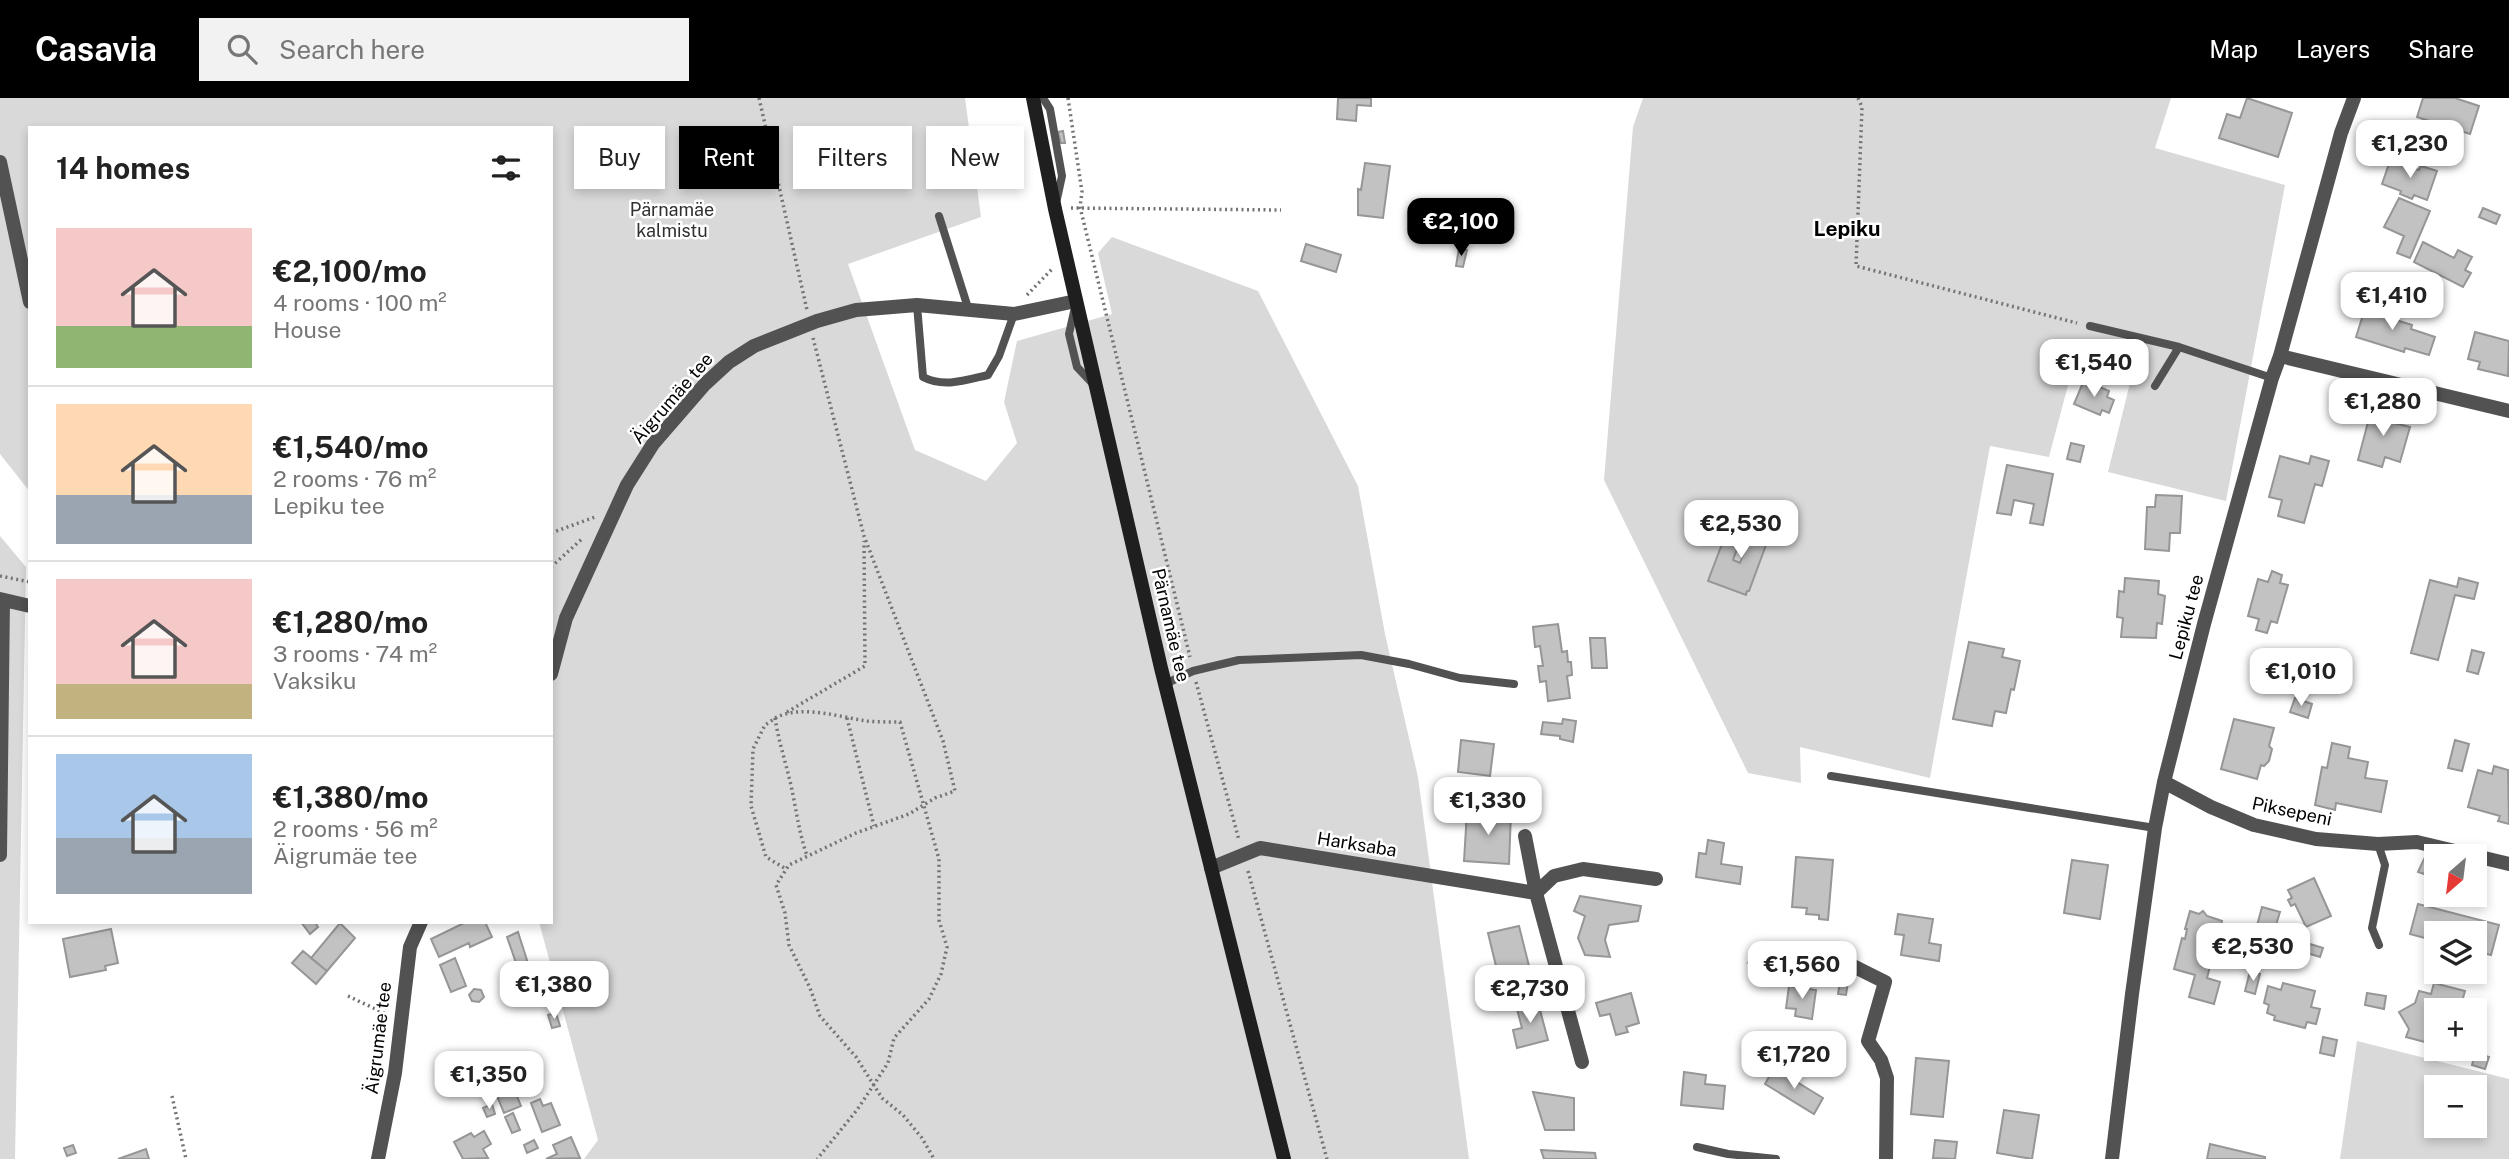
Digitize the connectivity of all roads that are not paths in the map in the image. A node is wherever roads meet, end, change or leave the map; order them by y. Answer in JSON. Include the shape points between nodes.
{"nodes":[{"id":1,"x":1033,"y":98,"type":"edge"},
{"id":2,"x":1043,"y":98,"type":"edge"},
{"id":3,"x":2354,"y":98,"type":"edge"},
{"id":4,"x":0,"y":162,"type":"edge"},
{"id":5,"x":1055,"y":209,"type":"junction"},
{"id":6,"x":939,"y":216,"type":"dead end"},
{"id":7,"x":28,"y":293,"type":"edge"},
{"id":8,"x":1076,"y":301,"type":"junction"},
{"id":9,"x":917,"y":305,"type":"junction"},
{"id":10,"x":969,"y":311,"type":"junction"},
{"id":11,"x":1011,"y":314,"type":"junction"},
{"id":12,"x":2090,"y":326,"type":"road end"},
{"id":13,"x":2179,"y":347,"type":"junction"},
{"id":14,"x":2280,"y":356,"type":"junction"},
{"id":15,"x":2272,"y":378,"type":"junction"},
{"id":16,"x":2155,"y":386,"type":"dead end"},
{"id":17,"x":2509,"y":411,"type":"edge"},
{"id":18,"x":2,"y":600,"type":"edge"},
{"id":19,"x":28,"y":606,"type":"edge"},
{"id":20,"x":553,"y":667,"type":"edge"},
{"id":21,"x":1165,"y":684,"type":"junction"},
{"id":22,"x":1514,"y":684,"type":"dead end"},
{"id":23,"x":1831,"y":776,"type":"dead end"},
{"id":24,"x":2164,"y":782,"type":"junction"},
{"id":25,"x":2155,"y":828,"type":"junction"},
{"id":26,"x":1525,"y":836,"type":"dead end"},
{"id":27,"x":2378,"y":844,"type":"junction"},
{"id":28,"x":0,"y":855,"type":"edge"},
{"id":29,"x":2509,"y":864,"type":"edge"},
{"id":30,"x":1211,"y":868,"type":"junction"},
{"id":31,"x":1656,"y":879,"type":"dead end"},
{"id":32,"x":1536,"y":893,"type":"junction"},
{"id":33,"x":419,"y":924,"type":"edge"},
{"id":34,"x":2379,"y":945,"type":"dead end"},
{"id":35,"x":1839,"y":959,"type":"dead end"},
{"id":36,"x":1581,"y":1062,"type":"dead end"},
{"id":37,"x":1697,"y":1147,"type":"dead end"},
{"id":38,"x":378,"y":1159,"type":"edge"},
{"id":39,"x":1284,"y":1159,"type":"edge"},
{"id":40,"x":1776,"y":1159,"type":"edge"},
{"id":41,"x":1886,"y":1159,"type":"edge"},
{"id":42,"x":2112,"y":1159,"type":"edge"}],
"edges":[{"from":1,"to":5,"type":"main road","name":"Pärnamäe tee"},
{"from":2,"to":5,"type":"lane","via":[[1062,176]]},
{"from":3,"to":14,"type":"street","name":"Lepiku tee"},
{"from":4,"to":7,"type":"street"},
{"from":5,"to":8,"type":"main road","name":"Pärnamäe tee"},
{"from":6,"to":10,"type":"lane"},
{"from":8,"to":11,"type":"street","name":"Äigrumäe tee"},
{"from":8,"to":21,"type":"main road","name":"Pärnamäe tee"},
{"from":9,"to":10,"type":"street","name":"Äigrumäe tee"},
{"from":9,"to":11,"type":"lane","via":[[923,377],[934,383],[988,374],[999,356]]},
{"from":9,"to":20,"type":"street","name":"Äigrumäe tee","via":[[856,310],[810,324],[754,346],[705,384],[653,444],[613,510],[566,618]]},
{"from":10,"to":11,"type":"street","name":"Äigrumäe tee"},
{"from":12,"to":13,"type":"lane"},
{"from":13,"to":15,"type":"lane"},
{"from":13,"to":16,"type":"lane"},
{"from":14,"to":15,"type":"street","name":"Lepiku tee"},
{"from":14,"to":17,"type":"street"},
{"from":15,"to":24,"type":"street","name":"Lepiku tee"},
{"from":18,"to":19,"type":"street"},
{"from":18,"to":28,"type":"street"},
{"from":21,"to":22,"type":"lane","via":[[1193,671],[1239,660],[1361,655],[1460,678]]},
{"from":21,"to":30,"type":"main road","name":"Pärnamäe tee"},
{"from":23,"to":25,"type":"lane"},
{"from":24,"to":25,"type":"street","name":"Lepiku tee"},
{"from":24,"to":27,"type":"street","name":"Piksepeni","via":[[2253,825],[2316,839]]},
{"from":25,"to":42,"type":"street","name":"Lepiku tee"},
{"from":26,"to":32,"type":"street"},
{"from":27,"to":29,"type":"street","name":"Piksepeni","via":[[2417,842]]},
{"from":27,"to":34,"type":"lane","via":[[2385,865],[2372,928]]},
{"from":30,"to":32,"type":"street","name":"Harksaba","via":[[1260,848]]},
{"from":30,"to":39,"type":"main road","name":"Pärnamäe tee"},
{"from":31,"to":32,"type":"street","via":[[1583,869],[1554,876]]},
{"from":32,"to":36,"type":"street"},
{"from":33,"to":38,"type":"street","name":"Äigrumäe tee","via":[[410,947],[391,1099]]},
{"from":35,"to":41,"type":"street","via":[[1885,982],[1868,1041],[1887,1078]]},
{"from":37,"to":40,"type":"lane"}]}
